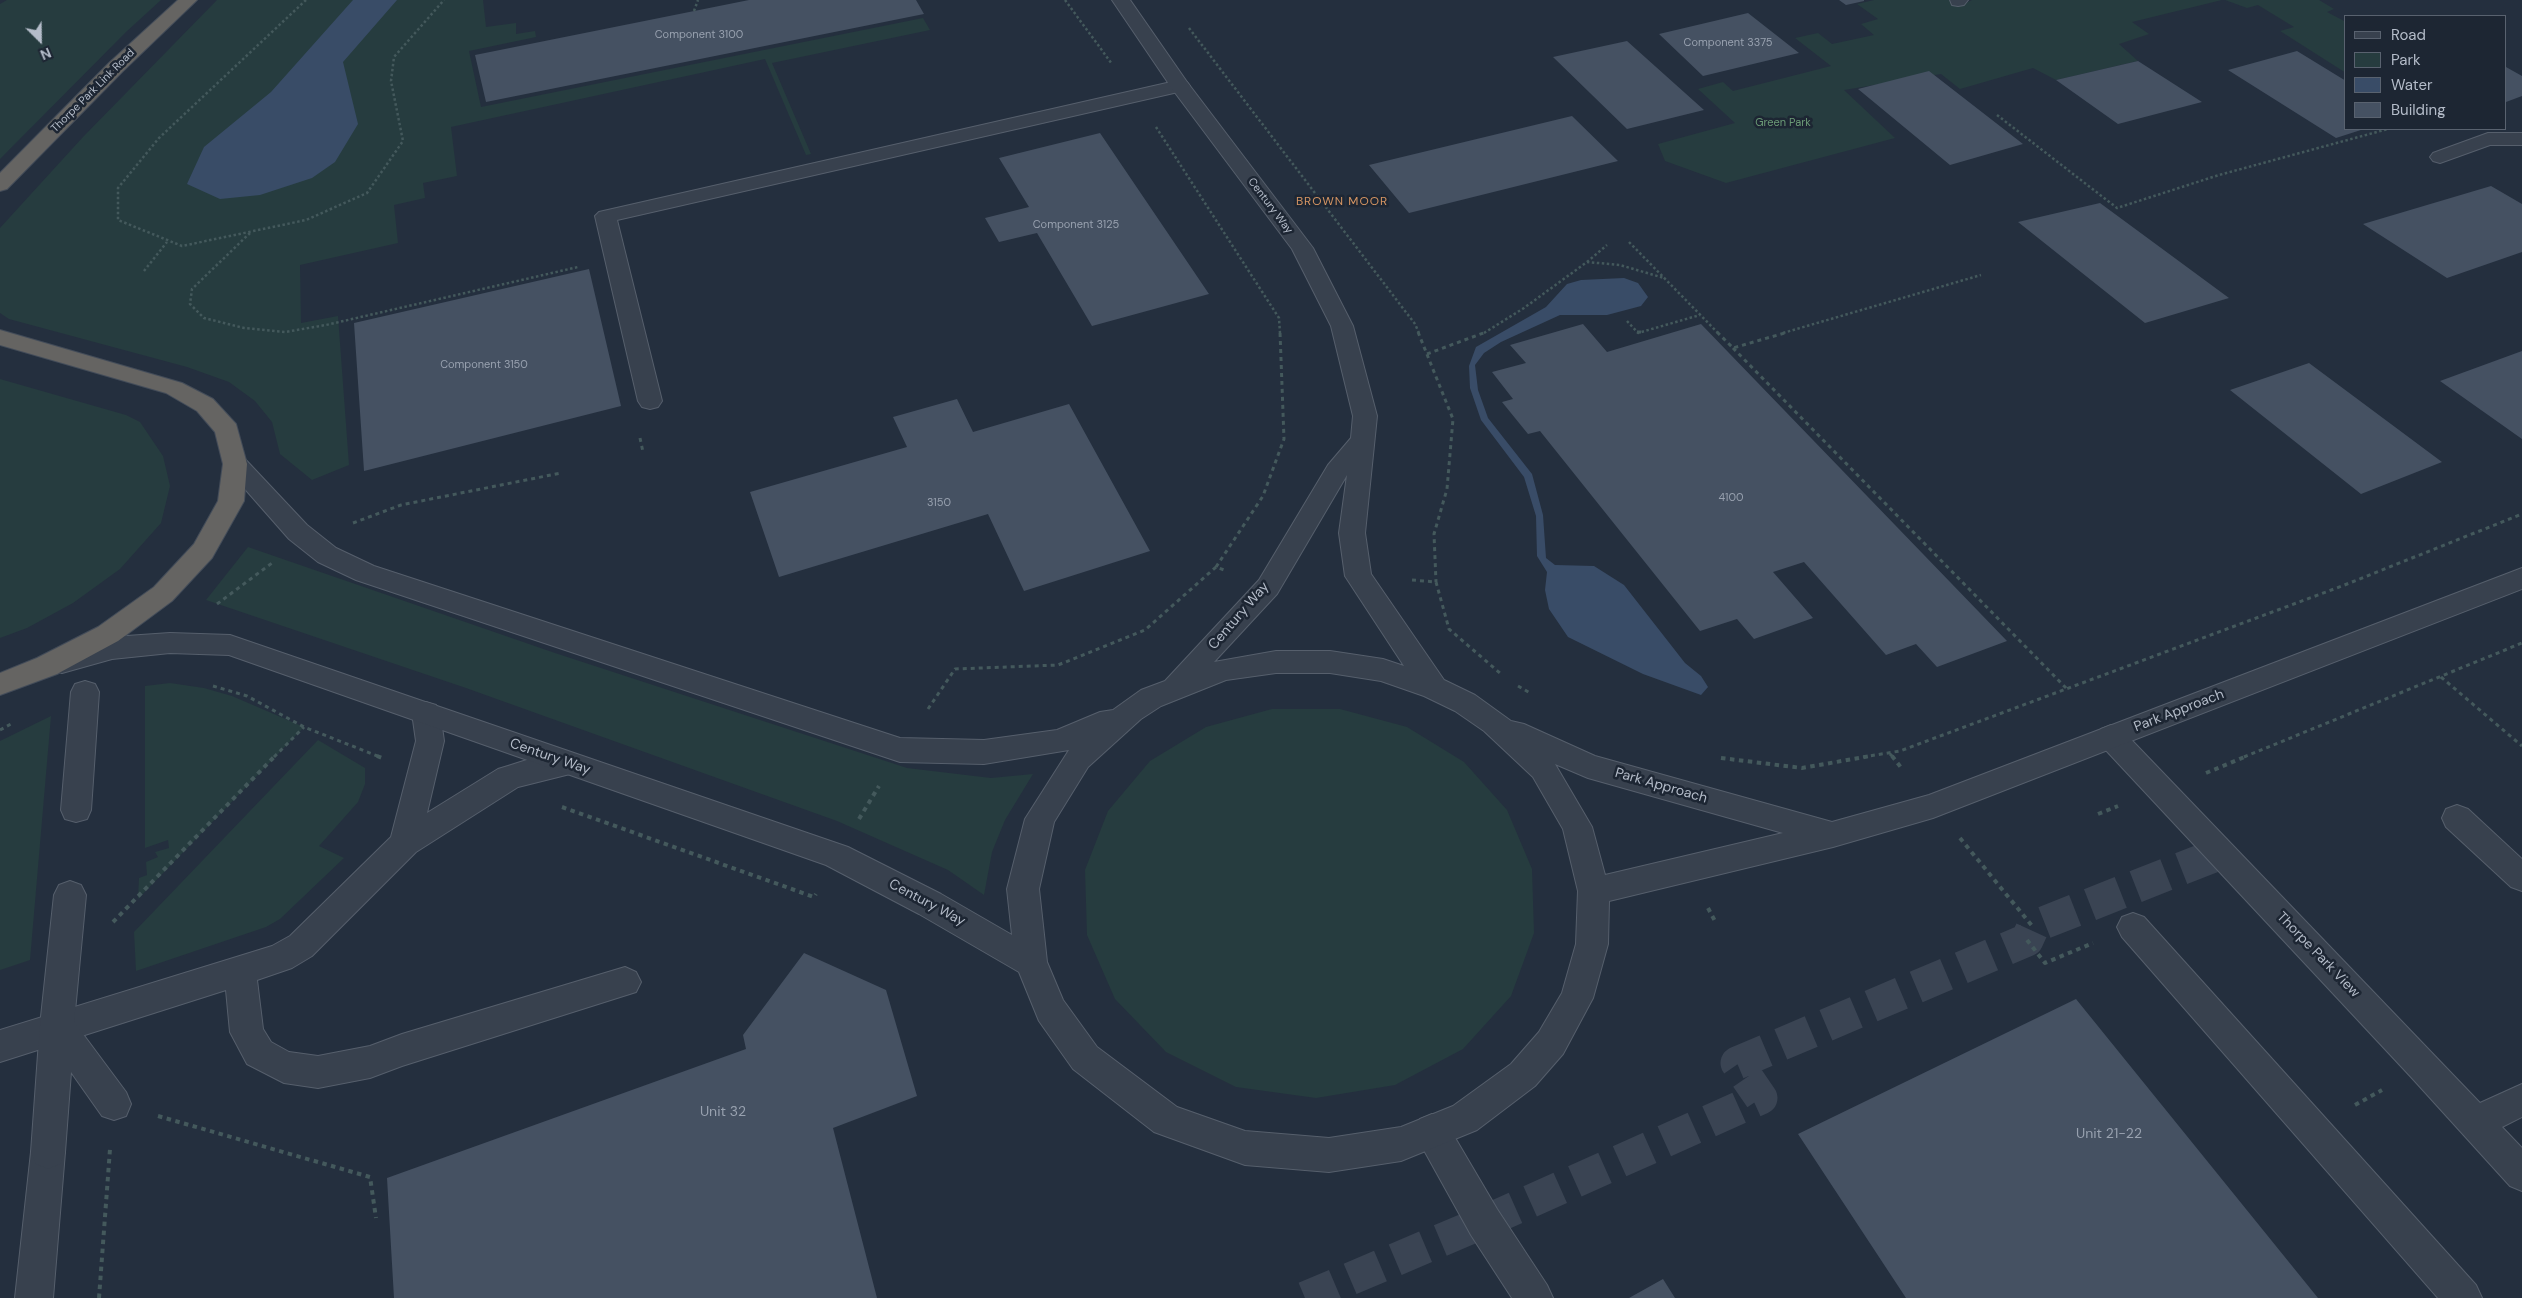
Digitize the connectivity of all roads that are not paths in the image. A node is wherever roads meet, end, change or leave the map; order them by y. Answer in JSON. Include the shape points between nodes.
{"nodes":[{"id":1,"x":188,"y":0,"type":"edge"},
{"id":2,"x":1121,"y":0,"type":"edge"},
{"id":3,"x":1180,"y":86,"type":"junction"},
{"id":4,"x":2522,"y":139,"type":"edge"},
{"id":5,"x":2440,"y":156,"type":"dead end"},
{"id":6,"x":0,"y":185,"type":"edge"},
{"id":7,"x":0,"y":337,"type":"edge"},
{"id":8,"x":650,"y":401,"type":"dead end"},
{"id":9,"x":1364,"y":438,"type":"junction"},
{"id":10,"x":235,"y":464,"type":"junction"},
{"id":11,"x":2522,"y":578,"type":"edge"},
{"id":12,"x":47,"y":666,"type":"junction"},
{"id":13,"x":4,"y":684,"type":"edge"},
{"id":14,"x":1173,"y":688,"type":"junction"},
{"id":15,"x":1434,"y":688,"type":"junction"},
{"id":16,"x":86,"y":692,"type":"dead end"},
{"id":17,"x":1131,"y":711,"type":"junction"},
{"id":18,"x":426,"y":713,"type":"junction"},
{"id":19,"x":1494,"y":723,"type":"junction"},
{"id":20,"x":2111,"y":738,"type":"junction"},
{"id":21,"x":568,"y":764,"type":"junction"},
{"id":22,"x":76,"y":810,"type":"dead end"},
{"id":23,"x":2456,"y":818,"type":"dead end"},
{"id":24,"x":1833,"y":834,"type":"junction"},
{"id":25,"x":405,"y":844,"type":"junction"},
{"id":26,"x":2522,"y":878,"type":"edge"},
{"id":27,"x":1594,"y":891,"type":"junction"},
{"id":28,"x":70,"y":895,"type":"dead end"},
{"id":29,"x":2133,"y":927,"type":"road end"},
{"id":30,"x":1031,"y":962,"type":"junction"},
{"id":31,"x":240,"y":971,"type":"junction"},
{"id":32,"x":625,"y":982,"type":"dead end"},
{"id":33,"x":57,"y":1026,"type":"junction"},
{"id":34,"x":0,"y":1046,"type":"edge"},
{"id":35,"x":2522,"y":1100,"type":"edge"},
{"id":36,"x":114,"y":1104,"type":"road end"},
{"id":37,"x":2476,"y":1122,"type":"junction"},
{"id":38,"x":1432,"y":1131,"type":"junction"},
{"id":39,"x":2522,"y":1174,"type":"edge"},
{"id":40,"x":34,"y":1298,"type":"edge"},
{"id":41,"x":1534,"y":1298,"type":"edge"},
{"id":42,"x":2462,"y":1298,"type":"edge"}],
"edges":[{"from":1,"to":6,"type":"highway","name":"Thorpe Park Link Road","via":[[116,67]]},
{"from":2,"to":3,"type":"street","name":"Century Way"},
{"from":3,"to":8,"type":"street","via":[[606,216]]},
{"from":3,"to":9,"type":"street","name":"Century Way","via":[[1302,248],[1342,326],[1365,416]]},
{"from":4,"to":5,"type":"street","via":[[2488,138]]},
{"from":7,"to":10,"type":"highway","via":[[174,388],[205,405],[227,430]]},
{"from":9,"to":14,"type":"street","name":"Century Way","via":[[1337,471],[1268,587]]},
{"from":9,"to":15,"type":"street","name":"Century Way","via":[[1352,533],[1358,576]]},
{"from":10,"to":12,"type":"highway","via":[[231,501],[203,551],[163,594],[108,634]]},
{"from":10,"to":17,"type":"street","via":[[298,532],[327,555],[365,573],[900,750],[984,752],[1060,741]]},
{"from":11,"to":20,"type":"street","name":"Park Approach"},
{"from":12,"to":13,"type":"highway"},
{"from":12,"to":18,"type":"street","name":"Century Way","via":[[112,648],[170,643],[230,644]]},
{"from":14,"to":15,"type":"street","via":[[1222,670],[1276,662],[1330,662],[1383,670]]},
{"from":14,"to":17,"type":"street"},
{"from":15,"to":19,"type":"street","via":[[1465,703]]},
{"from":16,"to":22,"type":"street"},
{"from":17,"to":30,"type":"street","via":[[1078,759],[1040,819],[1023,889]]},
{"from":18,"to":21,"type":"street","name":"Century Way"},
{"from":18,"to":25,"type":"street","via":[[430,741],[426,766]]},
{"from":19,"to":24,"type":"street","name":"Park Approach","via":[[1588,766]]},
{"from":19,"to":27,"type":"street","via":[[1543,769],[1577,827]]},
{"from":20,"to":24,"type":"street","name":"Park Approach","via":[[1933,806]]},
{"from":20,"to":37,"type":"street","name":"Thorpe Park View"},
{"from":21,"to":25,"type":"street","via":[[536,768],[508,778]]},
{"from":21,"to":30,"type":"street","name":"Century Way","via":[[838,856]]},
{"from":23,"to":26,"type":"street"},
{"from":24,"to":27,"type":"street","name":"Park Approach"},
{"from":25,"to":31,"type":"street","via":[[301,946],[280,958]]},
{"from":27,"to":38,"type":"street","via":[[1592,944],[1577,998],[1551,1043],[1523,1075],[1465,1118]]},
{"from":28,"to":33,"type":"street"},
{"from":29,"to":42,"type":"street"},
{"from":30,"to":38,"type":"street","via":[[1050,1010],[1085,1058],[1166,1120],[1245,1148],[1329,1155],[1401,1144]]},
{"from":31,"to":32,"type":"street","via":[[247,1032],[259,1053],[284,1067],[318,1072],[370,1062]]},
{"from":31,"to":33,"type":"street"},
{"from":33,"to":34,"type":"street"},
{"from":33,"to":36,"type":"street"},
{"from":33,"to":40,"type":"street"},
{"from":35,"to":37,"type":"street"},
{"from":37,"to":39,"type":"street","name":"Thorpe Park View"},
{"from":38,"to":41,"type":"street","via":[[1474,1205]]}]}
